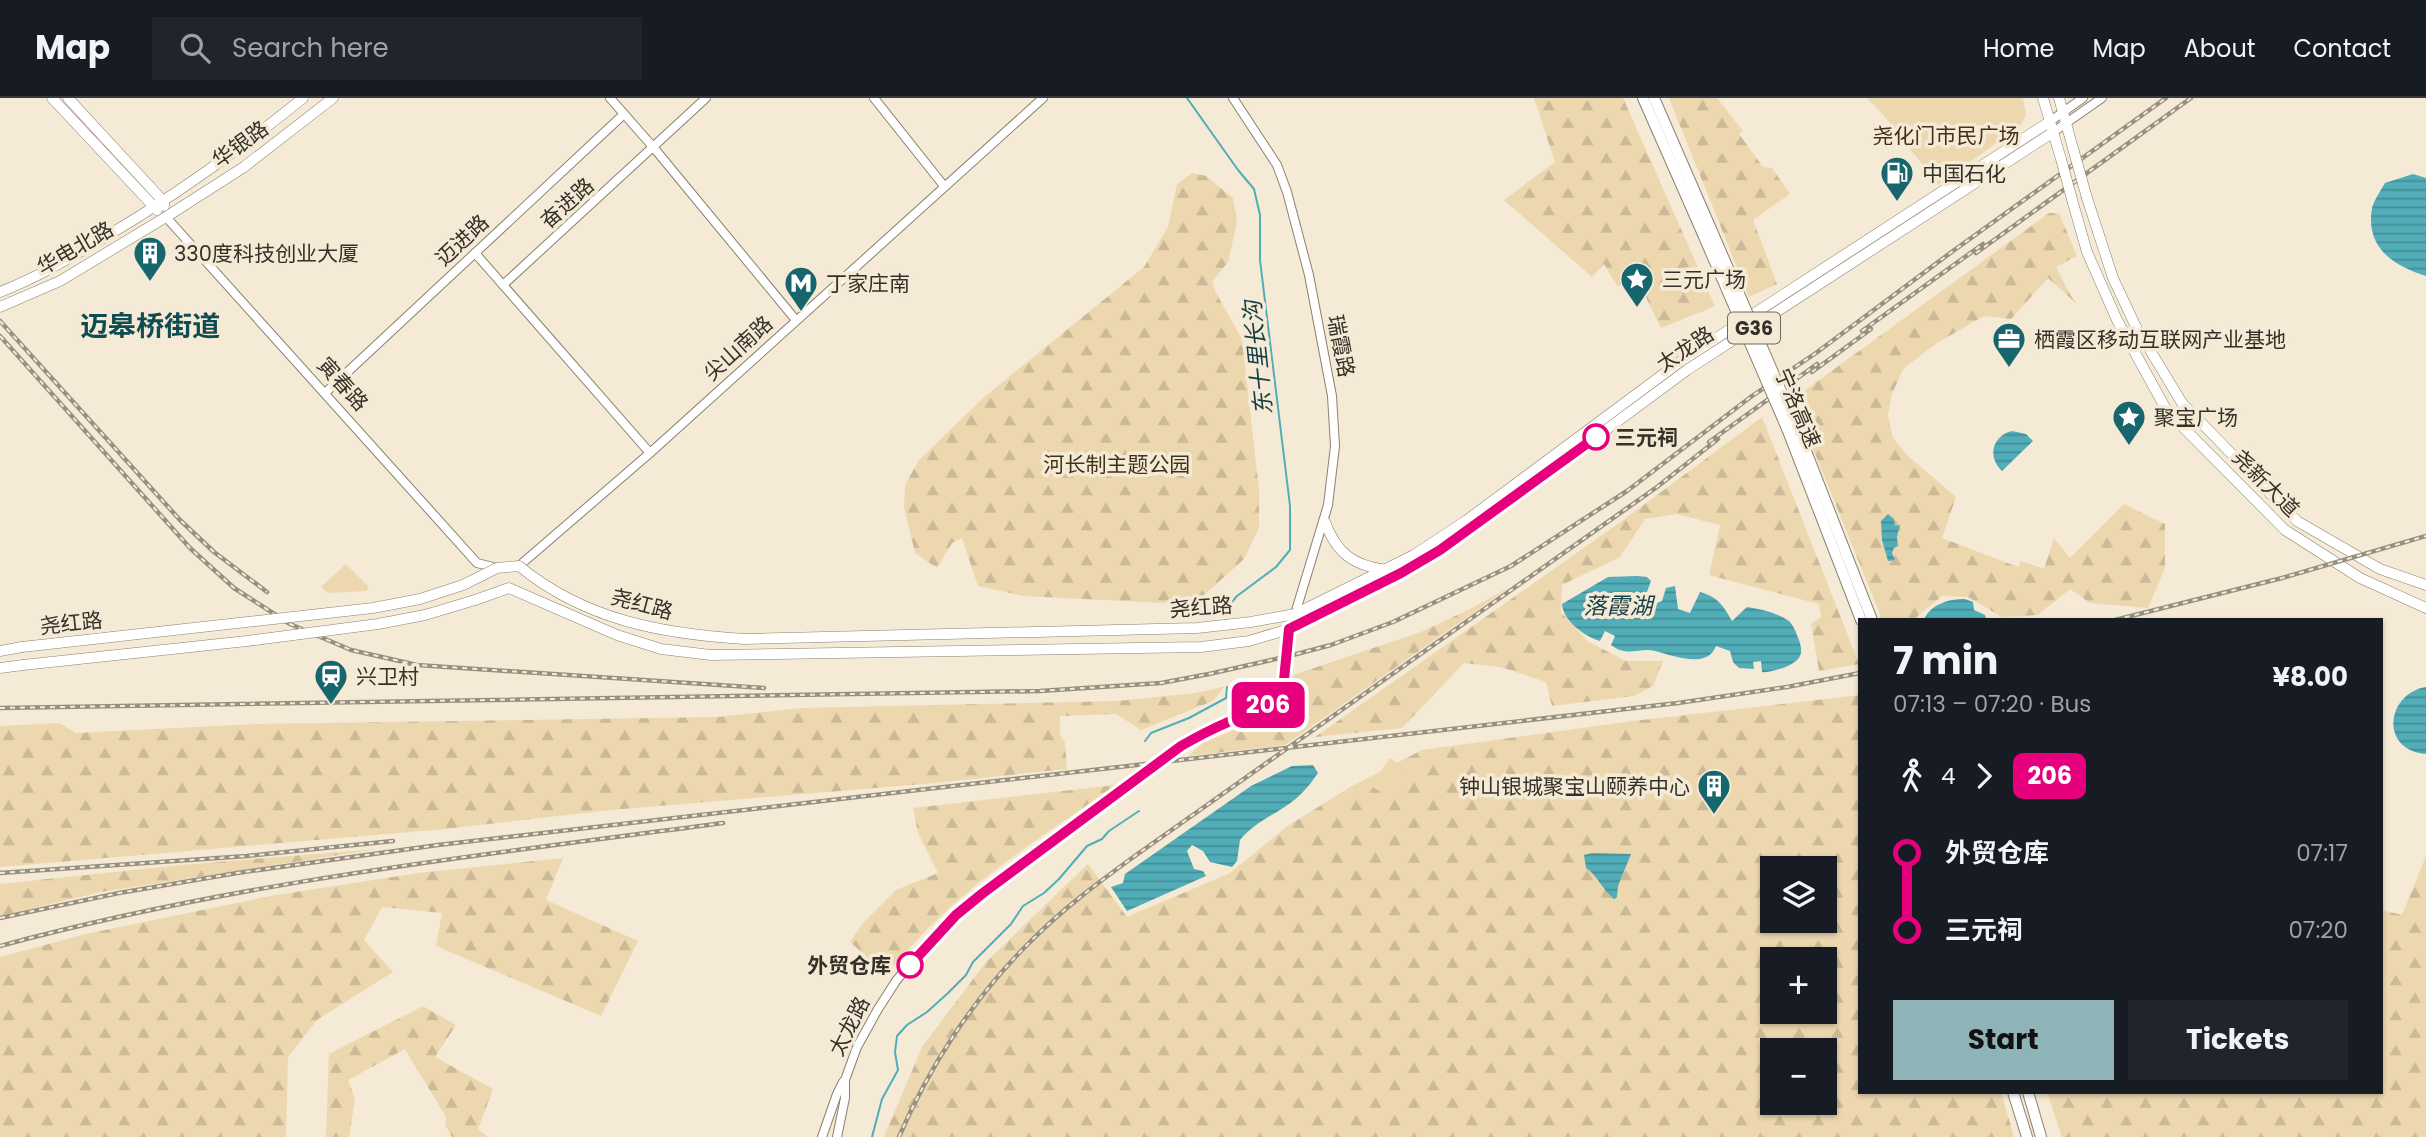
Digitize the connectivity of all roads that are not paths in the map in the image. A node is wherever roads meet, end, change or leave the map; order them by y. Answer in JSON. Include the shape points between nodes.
{"nodes":[{"id":1,"x":52,"y":98,"type":"edge"},
{"id":2,"x":68,"y":98,"type":"edge"},
{"id":3,"x":303,"y":98,"type":"edge"},
{"id":4,"x":333,"y":98,"type":"edge"},
{"id":5,"x":610,"y":98,"type":"edge"},
{"id":6,"x":706,"y":98,"type":"edge"},
{"id":7,"x":874,"y":98,"type":"edge"},
{"id":8,"x":1043,"y":98,"type":"edge"},
{"id":9,"x":1233,"y":98,"type":"edge"},
{"id":10,"x":1643,"y":98,"type":"edge"},
{"id":11,"x":1654,"y":98,"type":"edge"},
{"id":12,"x":2043,"y":98,"type":"edge"},
{"id":13,"x":2059,"y":98,"type":"edge"},
{"id":14,"x":2083,"y":98,"type":"edge"},
{"id":15,"x":2102,"y":98,"type":"edge"},
{"id":16,"x":2063,"y":112,"type":"junction"},
{"id":17,"x":624,"y":114,"type":"junction"},
{"id":18,"x":2049,"y":122,"type":"junction"},
{"id":19,"x":2066,"y":125,"type":"junction"},
{"id":20,"x":2052,"y":134,"type":"junction"},
{"id":21,"x":654,"y":148,"type":"junction"},
{"id":22,"x":944,"y":186,"type":"junction"},
{"id":23,"x":159,"y":205,"type":"junction"},
{"id":24,"x":166,"y":217,"type":"junction"},
{"id":25,"x":1706,"y":230,"type":"junction"},
{"id":26,"x":475,"y":253,"type":"junction"},
{"id":27,"x":503,"y":285,"type":"junction"},
{"id":28,"x":0,"y":292,"type":"edge"},
{"id":29,"x":0,"y":307,"type":"edge"},
{"id":30,"x":796,"y":319,"type":"junction"},
{"id":31,"x":325,"y":393,"type":"junction"},
{"id":32,"x":1792,"y":429,"type":"junction"},
{"id":33,"x":650,"y":453,"type":"junction"},
{"id":34,"x":1325,"y":522,"type":"junction"},
{"id":35,"x":519,"y":566,"type":"junction"},
{"id":36,"x":497,"y":568,"type":"junction"},
{"id":37,"x":1386,"y":570,"type":"junction"},
{"id":38,"x":2426,"y":585,"type":"edge"},
{"id":39,"x":2426,"y":608,"type":"edge"},
{"id":40,"x":1296,"y":614,"type":"junction"},
{"id":41,"x":1860,"y":618,"type":"edge"},
{"id":42,"x":1871,"y":618,"type":"edge"},
{"id":43,"x":1289,"y":629,"type":"junction"},
{"id":44,"x":0,"y":650,"type":"edge"},
{"id":45,"x":0,"y":668,"type":"edge"},
{"id":46,"x":845,"y":1080,"type":"junction"},
{"id":47,"x":2014,"y":1094,"type":"edge"},
{"id":48,"x":2029,"y":1094,"type":"edge"},
{"id":49,"x":838,"y":1134,"type":"edge"},
{"id":50,"x":822,"y":1137,"type":"edge"},
{"id":51,"x":2027,"y":1137,"type":"edge"},
{"id":52,"x":2042,"y":1137,"type":"edge"}],
"edges":[{"from":1,"to":23,"type":"main road"},
{"from":2,"to":23,"type":"main road"},
{"from":3,"to":23,"type":"main road","name":"华银路","via":[[247,144]]},
{"from":4,"to":24,"type":"main road","name":"华银路","via":[[244,167]]},
{"from":5,"to":17,"type":"street"},
{"from":6,"to":21,"type":"street","name":"奋进路"},
{"from":7,"to":22,"type":"street"},
{"from":8,"to":22,"type":"street","name":"尖山南路"},
{"from":9,"to":34,"type":"street","name":"瑞霞路","via":[[1277,165],[1309,275],[1334,414],[1332,483]]},
{"from":10,"to":25,"type":"highway","name":"宁洛高速","number":"G36"},
{"from":11,"to":25,"type":"highway","name":"宁洛高速","number":"G36"},
{"from":12,"to":18,"type":"main road","name":"尧新大道"},
{"from":13,"to":16,"type":"main road","name":"尧新大道"},
{"from":14,"to":16,"type":"street","name":"太龙路"},
{"from":15,"to":19,"type":"street","name":"太龙路"},
{"from":16,"to":18,"type":"street","name":"太龙路"},
{"from":16,"to":19,"type":"main road","name":"尧新大道"},
{"from":17,"to":21,"type":"street"},
{"from":17,"to":26,"type":"street","name":"迈进路"},
{"from":18,"to":20,"type":"main road","name":"尧新大道"},
{"from":18,"to":37,"type":"main road","name":"太龙路","via":[[1681,362],[1467,520]]},
{"from":19,"to":20,"type":"street","name":"太龙路"},
{"from":19,"to":38,"type":"main road","name":"尧新大道","bridge":true,"via":[[2113,278],[2136,327],[2182,403],[2298,521],[2380,569]]},
{"from":20,"to":39,"type":"main road","name":"尧新大道","bridge":true,"via":[[2087,252],[2117,320],[2167,411],[2285,530],[2360,578]]},
{"from":20,"to":43,"type":"main road","name":"太龙路","via":[[1687,370],[1440,550]]},
{"from":21,"to":27,"type":"street","name":"奋进路"},
{"from":21,"to":30,"type":"street"},
{"from":22,"to":30,"type":"street","name":"尖山南路"},
{"from":23,"to":24,"type":"main road"},
{"from":23,"to":28,"type":"main road","name":"华电北路","via":[[58,265]]},
{"from":24,"to":29,"type":"main road","name":"华电北路","via":[[60,281]]},
{"from":24,"to":31,"type":"street","name":"寅春路"},
{"from":25,"to":32,"type":"highway","name":"宁洛高速","number":"G36","bridge":true},
{"from":26,"to":27,"type":"street"},
{"from":26,"to":31,"type":"street","name":"迈进路"},
{"from":27,"to":33,"type":"street"},
{"from":30,"to":33,"type":"street","name":"尖山南路"},
{"from":31,"to":36,"type":"street","name":"寅春路","via":[[477,563]]},
{"from":32,"to":41,"type":"highway","name":"宁洛高速","number":"G36"},
{"from":32,"to":42,"type":"highway","name":"宁洛高速","number":"G36"},
{"from":33,"to":35,"type":"street","name":"尖山南路"},
{"from":34,"to":37,"type":"main road","via":[[1330,537],[1350,558]]},
{"from":34,"to":40,"type":"street","name":"瑞霞路"},
{"from":35,"to":36,"type":"main road","name":"尧红路","bridge":true},
{"from":35,"to":40,"type":"main road","name":"尧红路","bridge":true,"via":[[541,584],[599,613],[694,636],[745,639],[1197,628]]},
{"from":36,"to":44,"type":"main road","name":"尧红路","bridge":true,"via":[[420,599],[373,608]]},
{"from":37,"to":40,"type":"main road","name":"太龙路"},
{"from":40,"to":43,"type":"main road","name":"太龙路"},
{"from":43,"to":45,"type":"main road","name":"尧红路","bridge":true,"via":[[1249,641],[1201,647],[711,655],[661,649],[617,635],[509,587],[425,615],[378,624]]},
{"from":43,"to":46,"type":"street","name":"太龙路","via":[[1283,690],[1278,698],[1181,746],[956,915],[896,981],[867,1028]]},
{"from":46,"to":49,"type":"street","name":"太龙路"},
{"from":46,"to":50,"type":"street"},
{"from":47,"to":51,"type":"highway"},
{"from":48,"to":52,"type":"highway"}]}
